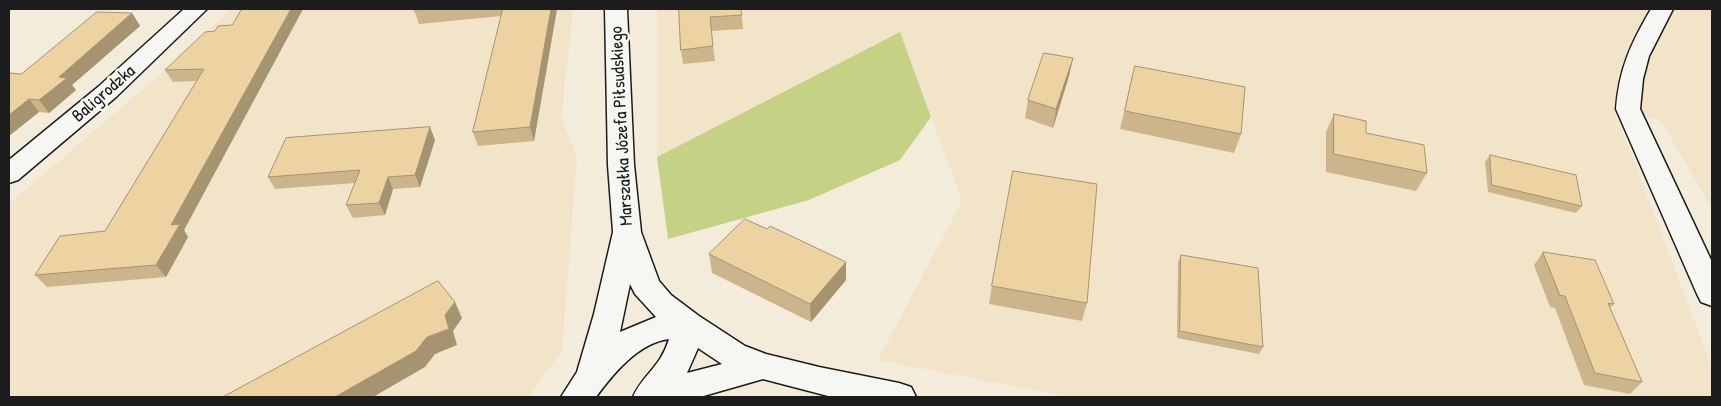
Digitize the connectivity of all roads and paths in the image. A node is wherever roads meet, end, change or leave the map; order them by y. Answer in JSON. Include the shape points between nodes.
{"nodes":[{"id":1,"x":196,"y":9,"type":"edge"},
{"id":2,"x":616,"y":9,"type":"edge"},
{"id":3,"x":1662,"y":9,"type":"edge"},
{"id":4,"x":9,"y":174,"type":"edge"},
{"id":5,"x":627,"y":232,"type":"junction"},
{"id":6,"x":1712,"y":294,"type":"edge"},
{"id":7,"x":688,"y":325,"type":"junction"},
{"id":8,"x":763,"y":366,"type":"junction"},
{"id":9,"x":586,"y":386,"type":"edge"},
{"id":10,"x":651,"y":397,"type":"edge"},
{"id":11,"x":899,"y":397,"type":"edge"}],
"edges":[{"from":1,"to":4,"type":"street","name":"Baligrodzka","via":[[107,92]]},
{"from":2,"to":5,"type":"street","name":"Marszałka Józefa Piłsudskiego","via":[[621,165]]},
{"from":3,"to":6,"type":"street","via":[[1636,58],[1629,83],[1628,109]]},
{"from":5,"to":7,"type":"street","name":"Marszałka Józefa Piłsudskiego","via":[[646,286],[660,303]]},
{"from":5,"to":9,"type":"street","via":[[609,314]]},
{"from":7,"to":8,"type":"street","name":"Marszałka Józefa Piłsudskiego","via":[[734,355]]},
{"from":7,"to":9,"type":"street","via":[[654,329],[623,346]]},
{"from":7,"to":10,"type":"street","via":[[682,351],[668,377]]},
{"from":8,"to":10,"type":"street"},
{"from":8,"to":11,"type":"street","name":"Marszałka Józefa Piłsudskiego"}]}
